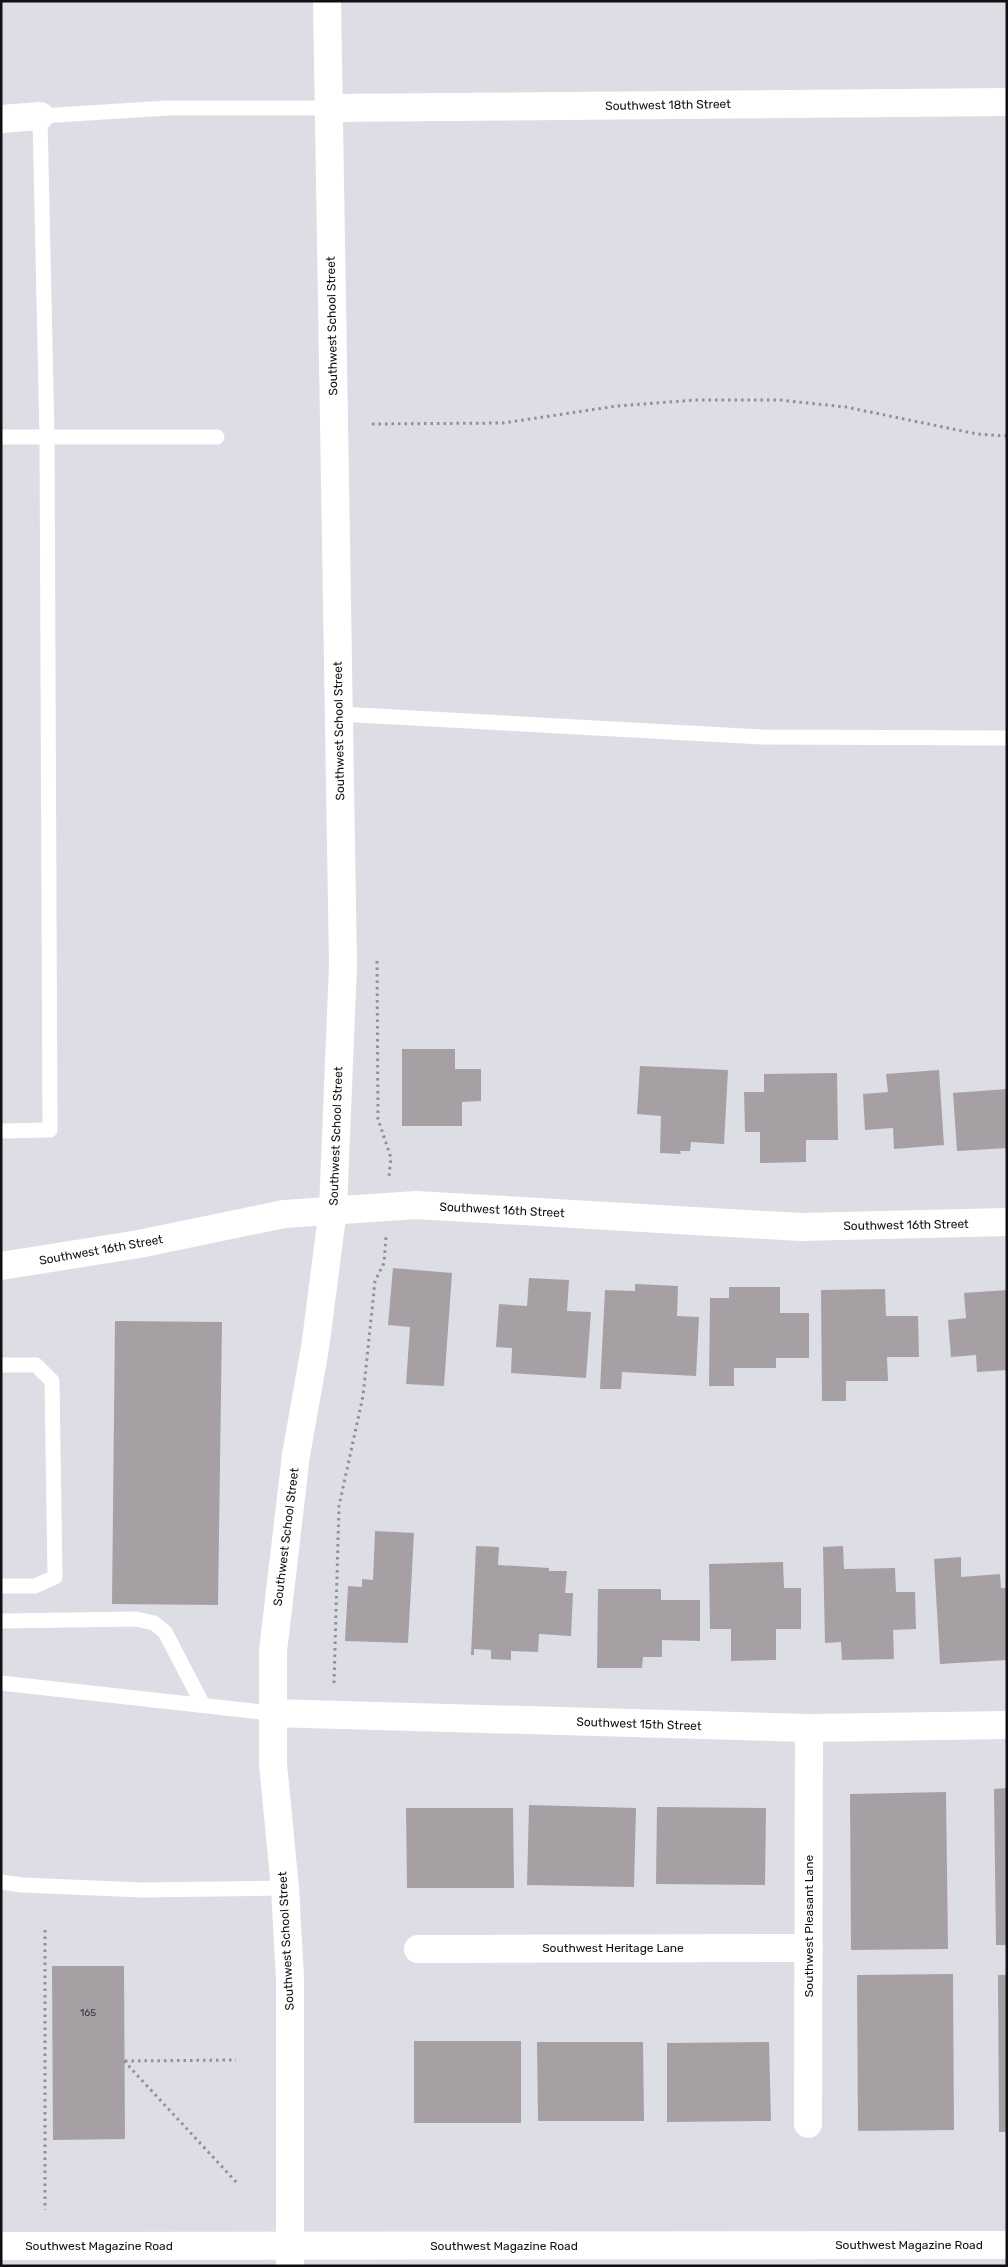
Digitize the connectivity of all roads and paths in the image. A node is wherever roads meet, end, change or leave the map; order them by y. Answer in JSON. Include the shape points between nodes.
{"nodes":[{"id":1,"x":327,"y":1,"type":"edge"},
{"id":2,"x":1007,"y":102,"type":"edge"},
{"id":3,"x":329,"y":108,"type":"junction"},
{"id":4,"x":40,"y":116,"type":"junction"},
{"id":5,"x":1,"y":119,"type":"edge"},
{"id":6,"x":372,"y":424,"type":"dead end"},
{"id":7,"x":1007,"y":436,"type":"edge"},
{"id":8,"x":47,"y":437,"type":"junction"},
{"id":9,"x":216,"y":437,"type":"dead end"},
{"id":10,"x":1,"y":438,"type":"edge"},
{"id":11,"x":339,"y":714,"type":"junction"},
{"id":12,"x":1007,"y":738,"type":"edge"},
{"id":13,"x":377,"y":961,"type":"dead end"},
{"id":14,"x":1,"y":1131,"type":"edge"},
{"id":15,"x":388,"y":1206,"type":"junction"},
{"id":16,"x":333,"y":1209,"type":"junction"},
{"id":17,"x":1007,"y":1222,"type":"edge"},
{"id":18,"x":1,"y":1266,"type":"edge"},
{"id":19,"x":1,"y":1365,"type":"edge"},
{"id":20,"x":1,"y":1586,"type":"edge"},
{"id":21,"x":1,"y":1620,"type":"edge"},
{"id":22,"x":1,"y":1682,"type":"edge"},
{"id":23,"x":203,"y":1705,"type":"junction"},
{"id":24,"x":271,"y":1713,"type":"junction"},
{"id":25,"x":334,"y":1715,"type":"junction"},
{"id":26,"x":1007,"y":1726,"type":"edge"},
{"id":27,"x":809,"y":1728,"type":"junction"},
{"id":28,"x":1,"y":1882,"type":"edge"},
{"id":29,"x":285,"y":1888,"type":"junction"},
{"id":30,"x":45,"y":1930,"type":"dead end"},
{"id":31,"x":808,"y":1948,"type":"junction"},
{"id":32,"x":418,"y":1949,"type":"dead end"},
{"id":33,"x":236,"y":2060,"type":"dead end"},
{"id":34,"x":808,"y":2124,"type":"dead end"},
{"id":35,"x":238,"y":2184,"type":"dead end"},
{"id":36,"x":45,"y":2210,"type":"dead end"},
{"id":37,"x":1007,"y":2245,"type":"edge"},
{"id":38,"x":1,"y":2246,"type":"edge"},
{"id":39,"x":290,"y":2256,"type":"edge"}],
"edges":[{"from":1,"to":3,"type":"street","name":"Southwest School Street"},
{"from":2,"to":3,"type":"street","name":"Southwest 18th Street"},
{"from":3,"to":4,"type":"lane","via":[[168,108]]},
{"from":3,"to":11,"type":"street","name":"Southwest School Street"},
{"from":4,"to":5,"type":"street"},
{"from":4,"to":8,"type":"lane"},
{"from":6,"to":7,"type":"path","via":[[503,423],[627,405],[695,400],[779,400],[846,407],[977,434]]},
{"from":8,"to":9,"type":"lane"},
{"from":8,"to":10,"type":"lane"},
{"from":8,"to":14,"type":"lane","via":[[50,1130]]},
{"from":11,"to":12,"type":"lane","via":[[762,737]]},
{"from":11,"to":16,"type":"street","name":"Southwest School Street","via":[[343,965]]},
{"from":13,"to":15,"type":"path","via":[[378,1119],[390,1158]]},
{"from":15,"to":16,"type":"street","name":"Southwest 16th Street"},
{"from":15,"to":17,"type":"street","name":"Southwest 16th Street","via":[[800,1227]]},
{"from":15,"to":25,"type":"path","via":[[384,1263],[375,1281],[363,1396],[339,1506]]},
{"from":16,"to":18,"type":"street","name":"Southwest 16th Street","via":[[280,1214],[139,1244]]},
{"from":16,"to":24,"type":"street","name":"Southwest School Street","via":[[283,1554],[273,1651]]},
{"from":19,"to":20,"type":"lane","via":[[36,1365],[52,1381],[55,1576],[35,1586]]},
{"from":21,"to":23,"type":"lane","via":[[136,1619],[154,1623],[165,1632]]},
{"from":22,"to":23,"type":"lane"},
{"from":23,"to":24,"type":"lane"},
{"from":24,"to":25,"type":"street","name":"Southwest 15th Street"},
{"from":24,"to":29,"type":"street","name":"Southwest School Street","via":[[272,1764]]},
{"from":25,"to":27,"type":"street","name":"Southwest 15th Street"},
{"from":26,"to":27,"type":"street","name":"Southwest 15th Street"},
{"from":27,"to":31,"type":"street","name":"Southwest Pleasant Lane"},
{"from":28,"to":29,"type":"lane","via":[[141,1890]]},
{"from":29,"to":39,"type":"street","name":"Southwest School Street","via":[[290,1978]]},
{"from":30,"to":36,"type":"path"},
{"from":31,"to":32,"type":"street","name":"Southwest Heritage Lane"},
{"from":31,"to":34,"type":"street","name":"Southwest Pleasant Lane"},
{"from":33,"to":35,"type":"path","via":[[124,2061]]},
{"from":37,"to":39,"type":"street","name":"Southwest Magazine Road"},
{"from":38,"to":39,"type":"street","name":"Southwest Magazine Road"}]}
